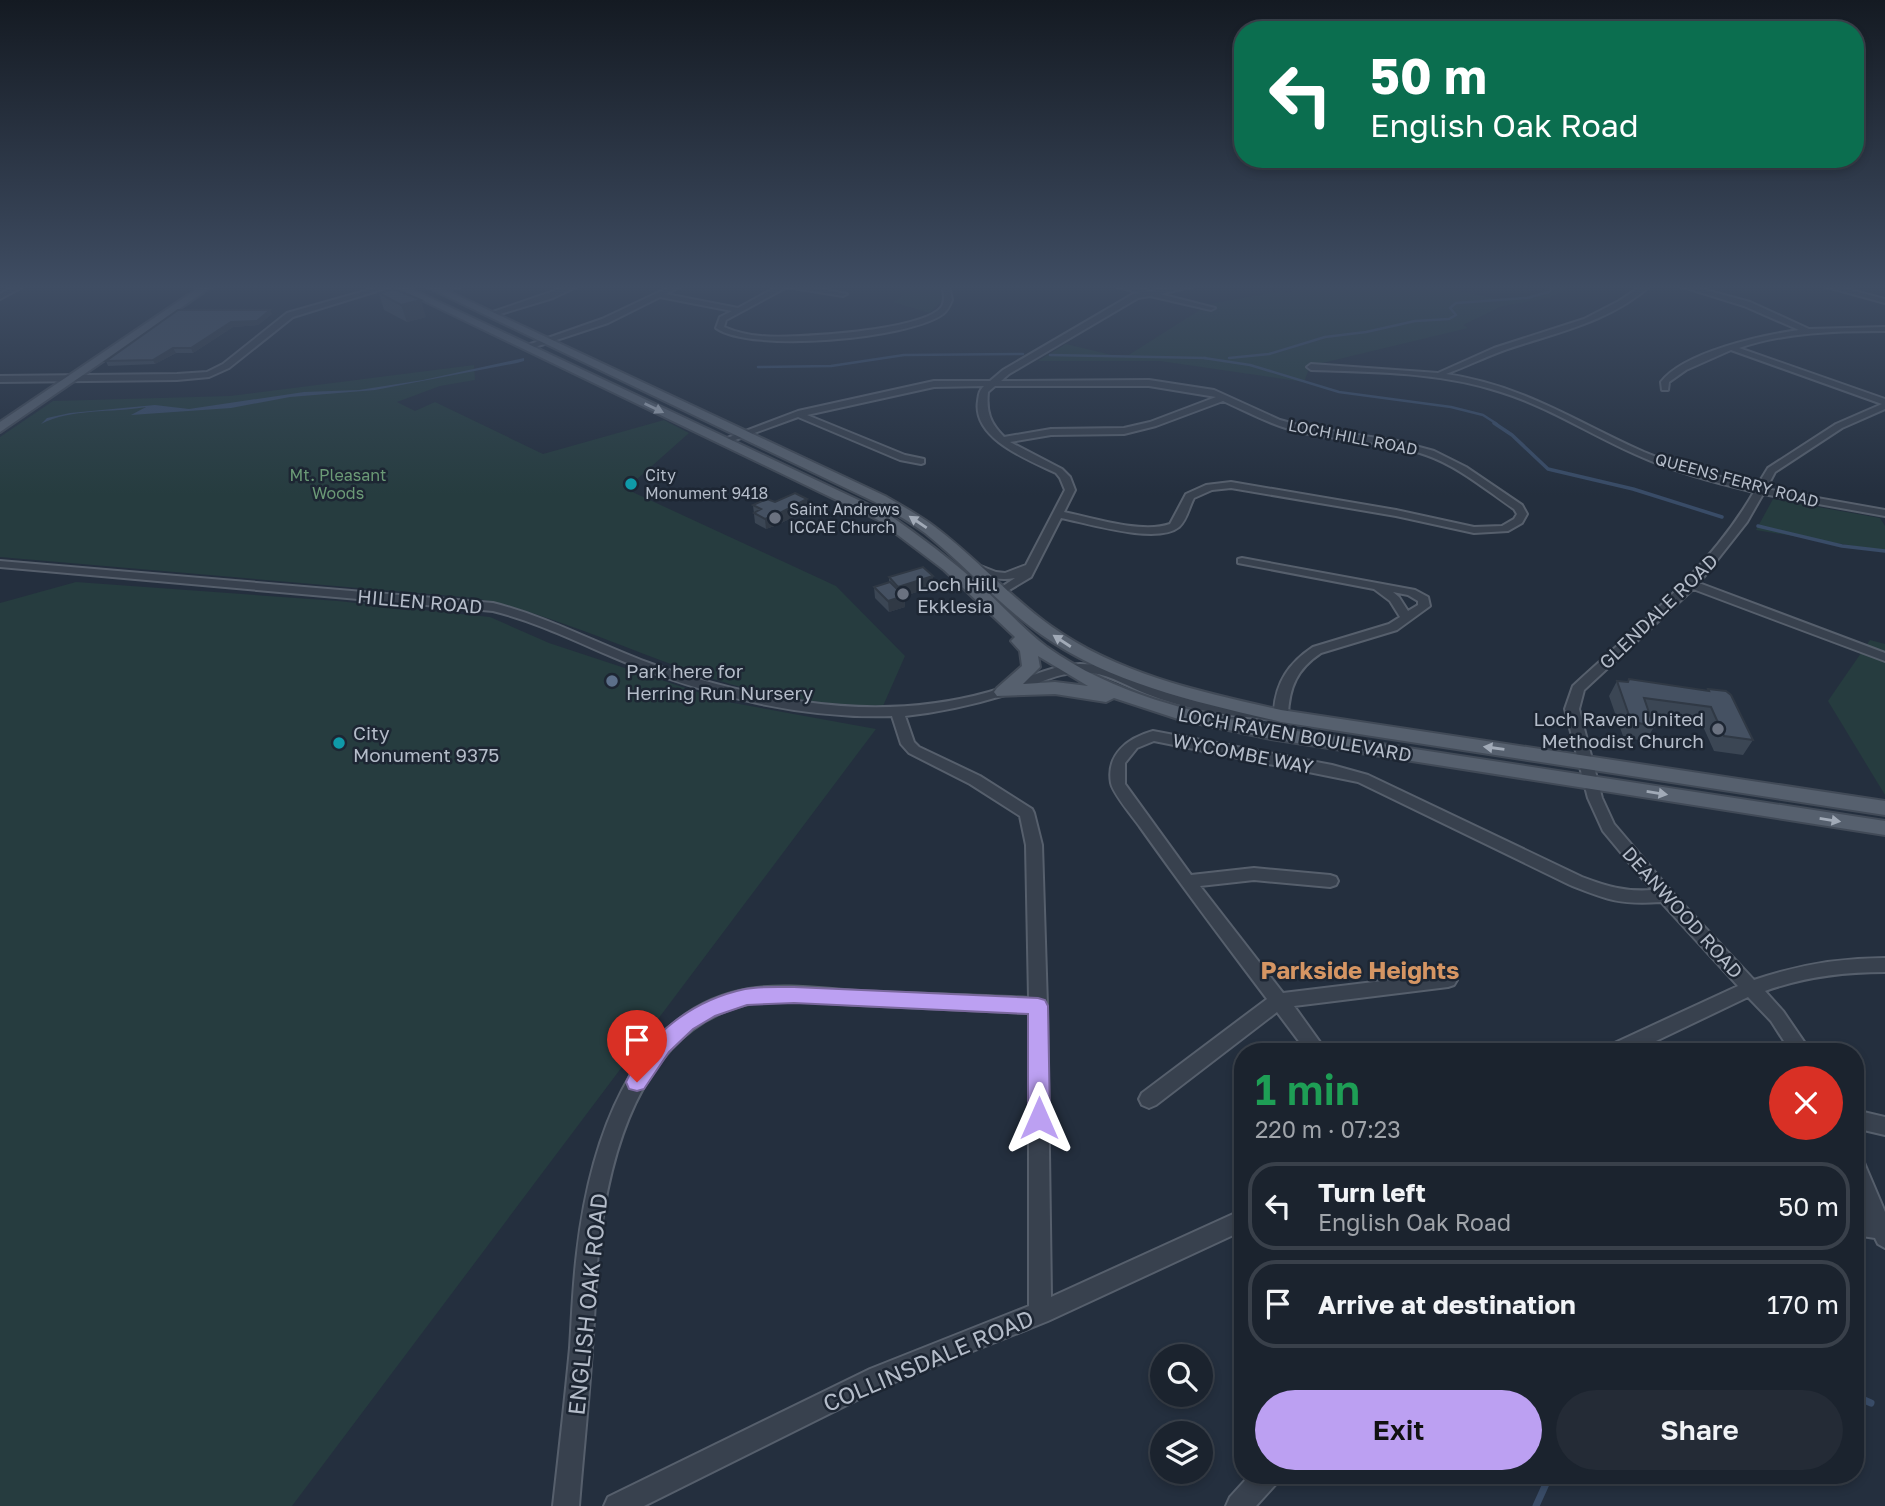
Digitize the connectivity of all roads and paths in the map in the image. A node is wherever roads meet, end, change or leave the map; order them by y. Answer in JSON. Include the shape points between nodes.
{"nodes":[{"id":1,"x":89,"y":355,"type":"edge"},
{"id":2,"x":106,"y":355,"type":"edge"},
{"id":3,"x":239,"y":355,"type":"edge"},
{"id":4,"x":543,"y":355,"type":"edge"},
{"id":5,"x":580,"y":355,"type":"edge"},
{"id":6,"x":1037,"y":355,"type":"edge"},
{"id":7,"x":1484,"y":355,"type":"edge"},
{"id":8,"x":1712,"y":355,"type":"edge"},
{"id":9,"x":1752,"y":355,"type":"edge"},
{"id":10,"x":1311,"y":367,"type":"dead end"},
{"id":11,"x":1441,"y":373,"type":"junction"},
{"id":12,"x":73,"y":378,"type":"junction"},
{"id":13,"x":0,"y":379,"type":"edge"},
{"id":14,"x":54,"y":379,"type":"junction"},
{"id":15,"x":993,"y":382,"type":"junction"},
{"id":16,"x":1665,"y":388,"type":"dead end"},
{"id":17,"x":1225,"y":397,"type":"junction"},
{"id":18,"x":1885,"y":404,"type":"edge"},
{"id":19,"x":798,"y":414,"type":"junction"},
{"id":20,"x":0,"y":415,"type":"edge"},
{"id":21,"x":0,"y":428,"type":"edge"},
{"id":22,"x":745,"y":433,"type":"junction"},
{"id":23,"x":1003,"y":440,"type":"junction"},
{"id":24,"x":724,"y":441,"type":"junction"},
{"id":25,"x":785,"y":452,"type":"junction"},
{"id":26,"x":921,"y":461,"type":"dead end"},
{"id":27,"x":769,"y":462,"type":"junction"},
{"id":28,"x":1760,"y":489,"type":"junction"},
{"id":29,"x":1885,"y":513,"type":"edge"},
{"id":30,"x":1059,"y":514,"type":"junction"},
{"id":31,"x":1242,"y":561,"type":"dead end"},
{"id":32,"x":1031,"y":563,"type":"junction"},
{"id":33,"x":0,"y":564,"type":"edge"},
{"id":34,"x":971,"y":565,"type":"junction"},
{"id":35,"x":1691,"y":584,"type":"junction"},
{"id":36,"x":1375,"y":585,"type":"junction"},
{"id":37,"x":994,"y":596,"type":"junction"},
{"id":38,"x":1405,"y":616,"type":"junction"},
{"id":39,"x":1885,"y":657,"type":"edge"},
{"id":40,"x":1070,"y":669,"type":"junction"},
{"id":41,"x":1003,"y":692,"type":"junction"},
{"id":42,"x":1174,"y":712,"type":"junction"},
{"id":43,"x":898,"y":714,"type":"junction"},
{"id":44,"x":1281,"y":716,"type":"junction"},
{"id":45,"x":1586,"y":762,"type":"junction"},
{"id":46,"x":1590,"y":783,"type":"junction"},
{"id":47,"x":1885,"y":808,"type":"edge"},
{"id":48,"x":1885,"y":828,"type":"edge"},
{"id":49,"x":1187,"y":881,"type":"junction"},
{"id":50,"x":1330,"y":881,"type":"dead end"},
{"id":51,"x":1665,"y":895,"type":"junction"},
{"id":52,"x":1885,"y":965,"type":"edge"},
{"id":53,"x":1448,"y":980,"type":"dead end"},
{"id":54,"x":1751,"y":987,"type":"junction"},
{"id":55,"x":1278,"y":1001,"type":"junction"},
{"id":56,"x":1038,"y":1006,"type":"junction"},
{"id":57,"x":1311,"y":1043,"type":"edge"},
{"id":58,"x":1633,"y":1043,"type":"edge"},
{"id":59,"x":1796,"y":1043,"type":"edge"},
{"id":60,"x":1149,"y":1099,"type":"dead end"},
{"id":61,"x":1864,"y":1121,"type":"edge"},
{"id":62,"x":1885,"y":1126,"type":"edge"},
{"id":63,"x":1864,"y":1186,"type":"edge"},
{"id":64,"x":1234,"y":1224,"type":"edge"},
{"id":65,"x":1864,"y":1226,"type":"edge"},
{"id":66,"x":1884,"y":1232,"type":"edge"},
{"id":67,"x":1040,"y":1313,"type":"junction"},
{"id":68,"x":1259,"y":1484,"type":"edge"},
{"id":69,"x":566,"y":1506,"type":"edge"},
{"id":70,"x":617,"y":1506,"type":"edge"},
{"id":71,"x":1239,"y":1506,"type":"edge"}],
"edges":[{"from":1,"to":14,"type":"main road"},
{"from":2,"to":12,"type":"main road"},
{"from":3,"to":12,"type":"street","via":[[209,374]]},
{"from":4,"to":24,"type":"main road","name":"LOCH RAVEN BOULEVARD","one_way":true},
{"from":5,"to":22,"type":"main road","name":"LOCH RAVEN BOULEVARD"},
{"from":6,"to":15,"type":"street"},
{"from":7,"to":11,"type":"street"},
{"from":8,"to":16,"type":"street","via":[[1675,373]]},
{"from":9,"to":18,"type":"street"},
{"from":10,"to":11,"type":"street","name":"QUEENS FERRY ROAD"},
{"from":11,"to":28,"type":"street","name":"QUEENS FERRY ROAD","via":[[1545,404],[1663,462]]},
{"from":12,"to":14,"type":"street"},
{"from":12,"to":21,"type":"main road"},
{"from":13,"to":14,"type":"street"},
{"from":14,"to":20,"type":"main road"},
{"from":15,"to":17,"type":"street","name":"LOCH HILL ROAD","via":[[1149,383]]},
{"from":15,"to":19,"type":"street","name":"LOCH HILL ROAD","via":[[923,386]]},
{"from":15,"to":23,"type":"street","via":[[984,395],[984,416]]},
{"from":17,"to":23,"type":"street","via":[[1133,429],[1051,432]]},
{"from":17,"to":30,"type":"street","name":"LOCH HILL ROAD","via":[[1285,425],[1397,444],[1448,460],[1518,507],[1521,518],[1499,530],[1474,530],[1231,485],[1210,487],[1190,496],[1176,525],[1164,530]]},
{"from":18,"to":28,"type":"street","name":"GLENDALE ROAD","via":[[1777,465]]},
{"from":19,"to":22,"type":"street","name":"LOCH HILL ROAD"},
{"from":19,"to":26,"type":"street","via":[[903,458]]},
{"from":22,"to":24,"type":"street","name":"LOCH HILL ROAD"},
{"from":22,"to":25,"type":"main road","name":"LOCH RAVEN BOULEVARD"},
{"from":23,"to":30,"type":"street","via":[[1065,477],[1070,490]]},
{"from":24,"to":27,"type":"main road","name":"LOCH RAVEN BOULEVARD"},
{"from":25,"to":27,"type":"main road","via":[[780,460]]},
{"from":34,"to":25,"type":"main road","name":"LOCH RAVEN BOULEVARD","one_way":true,"via":[[936,534],[889,504]]},
{"from":27,"to":37,"type":"main road","name":"LOCH RAVEN BOULEVARD","via":[[883,517]]},
{"from":28,"to":29,"type":"street","name":"QUEENS FERRY ROAD"},
{"from":28,"to":35,"type":"street","name":"GLENDALE ROAD","via":[[1727,544]]},
{"from":30,"to":32,"type":"street"},
{"from":31,"to":36,"type":"street"},
{"from":32,"to":34,"type":"street","via":[[1004,577]]},
{"from":32,"to":37,"type":"street","via":[[1027,575]]},
{"from":33,"to":43,"type":"street","name":"HILLEN ROAD","via":[[485,606],[713,686],[801,706]]},
{"from":34,"to":37,"type":"main road","name":"LOCH RAVEN BOULEVARD"},
{"from":35,"to":39,"type":"street"},
{"from":35,"to":45,"type":"street","name":"GLENDALE ROAD","via":[[1575,693],[1572,709]]},
{"from":36,"to":38,"type":"street","via":[[1395,599]]},
{"from":36,"to":38,"type":"street","via":[[1424,599],[1422,609]]},
{"from":37,"to":40,"type":"main road","name":"LOCH RAVEN BOULEVARD","via":[[1042,650]]},
{"from":37,"to":41,"type":"main road","via":[[998,621],[1028,649],[1032,660],[1026,674]]},
{"from":44,"to":37,"type":"main road","name":"LOCH RAVEN BOULEVARD","one_way":true,"via":[[1197,696],[1106,666]]},
{"from":38,"to":44,"type":"street","via":[[1393,627],[1307,656],[1284,686]]},
{"from":40,"to":41,"type":"street","name":"HILLEN ROAD","via":[[1040,675]]},
{"from":40,"to":42,"type":"main road","name":"LOCH RAVEN BOULEVARD","via":[[1115,693]]},
{"from":40,"to":44,"type":"street","name":"HILLEN ROAD","via":[[1100,670],[1163,696],[1221,711]]},
{"from":41,"to":42,"type":"main road","via":[[1064,688]]},
{"from":41,"to":43,"type":"street","name":"HILLEN ROAD"},
{"from":42,"to":46,"type":"main road","name":"LOCH RAVEN BOULEVARD","via":[[1271,733]]},
{"from":43,"to":56,"type":"street","via":[[914,750],[975,780],[1027,813],[1034,845]]},
{"from":45,"to":44,"type":"main road","name":"LOCH RAVEN BOULEVARD","one_way":true},
{"from":45,"to":46,"type":"street","name":"DEANWOOD ROAD"},
{"from":45,"to":47,"type":"main road","name":"LOCH RAVEN BOULEVARD"},
{"from":46,"to":48,"type":"main road","name":"LOCH RAVEN BOULEVARD","one_way":true},
{"from":46,"to":51,"type":"street","name":"DEANWOOD ROAD","via":[[1608,827]]},
{"from":49,"to":50,"type":"street","via":[[1254,874]]},
{"from":49,"to":51,"type":"street","name":"WYCOMBE WAY","via":[[1118,785],[1116,767],[1123,752],[1153,736],[1363,778],[1609,894],[1631,898]]},
{"from":49,"to":55,"type":"street","name":"WYCOMBE WAY"},
{"from":51,"to":54,"type":"street","name":"DEANWOOD ROAD"},
{"from":52,"to":54,"type":"street","via":[[1840,964]]},
{"from":53,"to":55,"type":"street"},
{"from":54,"to":58,"type":"street"},
{"from":54,"to":59,"type":"street","name":"DEANWOOD ROAD"},
{"from":55,"to":57,"type":"street","name":"WYCOMBE WAY"},
{"from":55,"to":60,"type":"street"},
{"from":56,"to":67,"type":"street"},
{"from":56,"to":69,"type":"street","name":"ENGLISH OAK ROAD","via":[[747,997],[708,1009],[662,1045],[622,1112],[603,1166],[591,1224]]},
{"from":61,"to":62,"type":"street"},
{"from":63,"to":66,"type":"street"},
{"from":64,"to":67,"type":"street","name":"COLLINSDALE ROAD"},
{"from":65,"to":66,"type":"street"},
{"from":67,"to":70,"type":"street","name":"COLLINSDALE ROAD","via":[[878,1377]]},
{"from":68,"to":71,"type":"street"}]}
